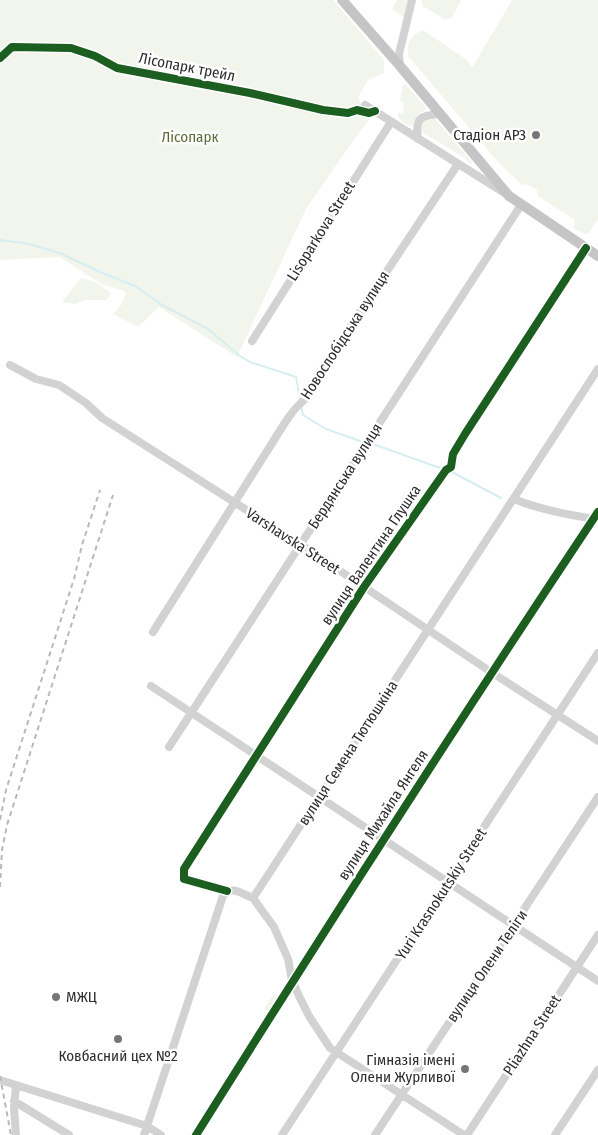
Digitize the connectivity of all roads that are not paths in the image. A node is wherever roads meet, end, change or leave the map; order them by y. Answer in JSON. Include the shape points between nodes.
{"nodes":[{"id":1,"x":342,"y":0,"type":"edge"},
{"id":2,"x":412,"y":0,"type":"edge"},
{"id":3,"x":400,"y":66,"type":"junction"},
{"id":4,"x":365,"y":104,"type":"dead end"},
{"id":5,"x":440,"y":114,"type":"junction"},
{"id":6,"x":390,"y":122,"type":"junction"},
{"id":7,"x":418,"y":138,"type":"junction"},
{"id":8,"x":458,"y":164,"type":"junction"},
{"id":9,"x":508,"y":196,"type":"junction"},
{"id":10,"x":521,"y":205,"type":"junction"},
{"id":11,"x":586,"y":248,"type":"junction"},
{"id":12,"x":598,"y":256,"type":"edge"},
{"id":13,"x":252,"y":341,"type":"dead end"},
{"id":14,"x":10,"y":365,"type":"dead end"},
{"id":15,"x":598,"y":369,"type":"edge"},
{"id":16,"x":514,"y":499,"type":"junction"},
{"id":17,"x":235,"y":503,"type":"junction"},
{"id":18,"x":597,"y":516,"type":"edge"},
{"id":19,"x":300,"y":544,"type":"junction"},
{"id":20,"x":364,"y":587,"type":"junction"},
{"id":21,"x":428,"y":630,"type":"junction"},
{"id":22,"x":153,"y":632,"type":"dead end"},
{"id":23,"x":598,"y":653,"type":"edge"},
{"id":24,"x":492,"y":672,"type":"junction"},
{"id":25,"x":151,"y":686,"type":"dead end"},
{"id":26,"x":192,"y":712,"type":"junction"},
{"id":27,"x":557,"y":715,"type":"junction"},
{"id":28,"x":598,"y":741,"type":"edge"},
{"id":29,"x":169,"y":747,"type":"dead end"},
{"id":30,"x":256,"y":756,"type":"junction"},
{"id":31,"x":598,"y":797,"type":"edge"},
{"id":32,"x":320,"y":798,"type":"junction"},
{"id":33,"x":383,"y":840,"type":"junction"},
{"id":34,"x":449,"y":882,"type":"junction"},
{"id":35,"x":227,"y":891,"type":"junction"},
{"id":36,"x":253,"y":898,"type":"junction"},
{"id":37,"x":514,"y":925,"type":"junction"},
{"id":38,"x":598,"y":935,"type":"edge"},
{"id":39,"x":576,"y":967,"type":"junction"},
{"id":40,"x":292,"y":980,"type":"junction"},
{"id":41,"x":598,"y":981,"type":"edge"},
{"id":42,"x":336,"y":1053,"type":"junction"},
{"id":43,"x":598,"y":1070,"type":"edge"},
{"id":44,"x":0,"y":1080,"type":"edge"},
{"id":45,"x":16,"y":1085,"type":"junction"},
{"id":46,"x":402,"y":1095,"type":"junction"},
{"id":47,"x":14,"y":1101,"type":"junction"},
{"id":48,"x":147,"y":1126,"type":"junction"},
{"id":49,"x":16,"y":1135,"type":"edge"},
{"id":50,"x":69,"y":1135,"type":"edge"},
{"id":51,"x":144,"y":1135,"type":"edge"},
{"id":52,"x":161,"y":1135,"type":"edge"},
{"id":53,"x":196,"y":1135,"type":"edge"},
{"id":54,"x":282,"y":1135,"type":"edge"},
{"id":55,"x":375,"y":1135,"type":"edge"},
{"id":56,"x":466,"y":1135,"type":"edge"},
{"id":57,"x":555,"y":1135,"type":"edge"}],
"edges":[{"from":1,"to":3,"type":"main road"},
{"from":2,"to":3,"type":"street","via":[[399,54]]},
{"from":3,"to":5,"type":"main road"},
{"from":4,"to":6,"type":"street"},
{"from":5,"to":7,"type":"street","via":[[420,119],[416,125]]},
{"from":5,"to":9,"type":"main road"},
{"from":6,"to":7,"type":"street"},
{"from":6,"to":13,"type":"street","name":"Lisoparkova Street"},
{"from":7,"to":8,"type":"street"},
{"from":8,"to":9,"type":"street"},
{"from":8,"to":17,"type":"street","name":"Новослобідська вулиця","via":[[314,381],[308,398],[286,421]]},
{"from":9,"to":10,"type":"main road"},
{"from":10,"to":11,"type":"main road"},
{"from":10,"to":19,"type":"street","name":"Бердянська вулиця"},
{"from":11,"to":12,"type":"main road"},
{"from":11,"to":20,"type":"street","name":"вулиця Валентина Глушка","via":[[465,434],[450,466]]},
{"from":14,"to":17,"type":"street","name":"Varshavska Street","via":[[36,378],[59,384],[102,418]]},
{"from":15,"to":16,"type":"street","name":"вулиця Семена Тютюшкіна"},
{"from":16,"to":18,"type":"street","via":[[572,515]]},
{"from":16,"to":21,"type":"street","name":"вулиця Семена Тютюшкіна"},
{"from":17,"to":19,"type":"street","name":"Varshavska Street"},
{"from":17,"to":22,"type":"street","name":"Новослобідська вулиця"},
{"from":18,"to":24,"type":"street","name":"вулиця Михайла Янгеля"},
{"from":19,"to":20,"type":"street","name":"Varshavska Street"},
{"from":19,"to":26,"type":"street","name":"Бердянська вулиця"},
{"from":20,"to":21,"type":"street","name":"Varshavska Street"},
{"from":20,"to":30,"type":"street","name":"вулиця Валентина Глушка"},
{"from":21,"to":24,"type":"street","name":"Varshavska Street"},
{"from":21,"to":32,"type":"street","name":"вулиця Семена Тютюшкіна"},
{"from":23,"to":27,"type":"street","name":"Yuri Krasnokutskiy Street"},
{"from":24,"to":27,"type":"street","name":"Varshavska Street"},
{"from":24,"to":33,"type":"street","name":"вулиця Михайла Янгеля"},
{"from":25,"to":26,"type":"street"},
{"from":26,"to":29,"type":"street","name":"Бердянська вулиця"},
{"from":26,"to":30,"type":"street"},
{"from":27,"to":28,"type":"street","name":"Varshavska Street"},
{"from":27,"to":34,"type":"street","name":"Yuri Krasnokutskiy Street"},
{"from":30,"to":32,"type":"street"},
{"from":30,"to":35,"type":"street","name":"вулиця Валентина Глушка","via":[[184,869],[184,879]]},
{"from":31,"to":37,"type":"street","name":"вулиця Олени Теліги"},
{"from":32,"to":33,"type":"street"},
{"from":32,"to":36,"type":"street","name":"вулиця Семена Тютюшкіна"},
{"from":33,"to":34,"type":"street"},
{"from":33,"to":40,"type":"street","name":"вулиця Михайла Янгеля"},
{"from":34,"to":37,"type":"street"},
{"from":34,"to":42,"type":"street","name":"Yuri Krasnokutskiy Street"},
{"from":35,"to":36,"type":"street","via":[[237,891]]},
{"from":35,"to":48,"type":"street"},
{"from":36,"to":40,"type":"street","via":[[274,927],[288,959]]},
{"from":37,"to":39,"type":"street"},
{"from":37,"to":46,"type":"street","name":"вулиця Олени Теліги"},
{"from":38,"to":39,"type":"street","name":"Pliazhna Street"},
{"from":39,"to":41,"type":"street"},
{"from":39,"to":56,"type":"street","name":"Pliazhna Street"},
{"from":40,"to":42,"type":"street","via":[[314,1024]]},
{"from":40,"to":53,"type":"street","name":"вулиця Михайла Янгеля"},
{"from":42,"to":46,"type":"street"},
{"from":42,"to":54,"type":"street","name":"Yuri Krasnokutskiy Street"},
{"from":43,"to":57,"type":"street"},
{"from":44,"to":45,"type":"street"},
{"from":45,"to":47,"type":"street"},
{"from":45,"to":48,"type":"street"},
{"from":46,"to":55,"type":"street","name":"вулиця Олени Теліги"},
{"from":46,"to":56,"type":"street"},
{"from":47,"to":49,"type":"street"},
{"from":47,"to":50,"type":"street"},
{"from":48,"to":51,"type":"street"},
{"from":48,"to":52,"type":"street"}]}
